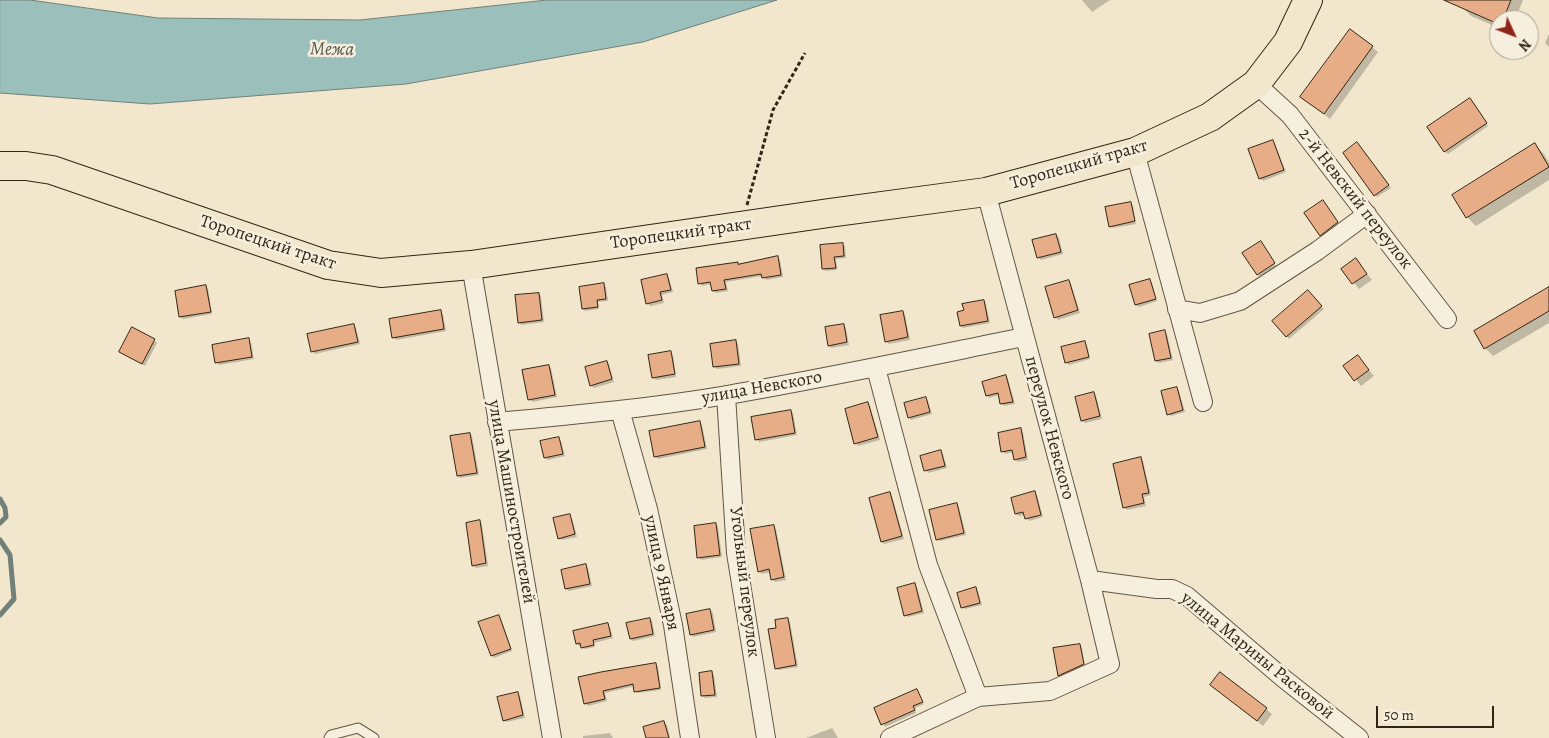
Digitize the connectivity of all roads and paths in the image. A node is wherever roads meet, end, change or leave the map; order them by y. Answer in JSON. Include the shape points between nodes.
{"nodes":[{"id":1,"x":1308,"y":0,"type":"edge"},
{"id":2,"x":805,"y":53,"type":"dead end"},
{"id":3,"x":1256,"y":84,"type":"junction"},
{"id":4,"x":1134,"y":152,"type":"junction"},
{"id":5,"x":0,"y":166,"type":"edge"},
{"id":6,"x":986,"y":192,"type":"junction"},
{"id":7,"x":1367,"y":214,"type":"junction"},
{"id":8,"x":741,"y":226,"type":"junction"},
{"id":9,"x":471,"y":266,"type":"junction"},
{"id":10,"x":1177,"y":309,"type":"junction"},
{"id":11,"x":1447,"y":319,"type":"dead end"},
{"id":12,"x":1024,"y":337,"type":"junction"},
{"id":13,"x":876,"y":368,"type":"junction"},
{"id":14,"x":726,"y":395,"type":"junction"},
{"id":15,"x":1203,"y":402,"type":"dead end"},
{"id":16,"x":620,"y":410,"type":"junction"},
{"id":17,"x":497,"y":422,"type":"junction"},
{"id":18,"x":1090,"y":580,"type":"junction"},
{"id":19,"x":978,"y":698,"type":"junction"},
{"id":20,"x":328,"y":738,"type":"edge"},
{"id":21,"x":374,"y":738,"type":"edge"},
{"id":22,"x":552,"y":738,"type":"edge"},
{"id":23,"x":690,"y":738,"type":"edge"},
{"id":24,"x":766,"y":738,"type":"edge"},
{"id":25,"x":890,"y":738,"type":"edge"},
{"id":26,"x":1359,"y":738,"type":"edge"}],
"edges":[{"from":1,"to":3,"type":"main road","name":"Торопецкий тракт","via":[[1288,42]]},
{"from":2,"to":8,"type":"path","via":[[773,110]]},
{"from":3,"to":4,"type":"main road","name":"Торопецкий тракт","via":[[1210,117]]},
{"from":3,"to":7,"type":"street","name":"2-й Невский переулок","via":[[1290,115]]},
{"from":4,"to":6,"type":"main road","name":"Торопецкий тракт"},
{"from":4,"to":10,"type":"street"},
{"from":5,"to":9,"type":"main road","name":"Торопецкий тракт","via":[[52,170],[328,265],[381,273]]},
{"from":6,"to":8,"type":"main road","name":"Торопецкий тракт"},
{"from":6,"to":12,"type":"street","name":"переулок Невского"},
{"from":7,"to":10,"type":"street","via":[[1240,301],[1200,314]]},
{"from":7,"to":11,"type":"street","name":"2-й Невский переулок"},
{"from":8,"to":9,"type":"main road","name":"Торопецкий тракт"},
{"from":9,"to":17,"type":"street","name":"улица Машиностроителей"},
{"from":10,"to":15,"type":"street"},
{"from":12,"to":13,"type":"street","name":"улица Невского"},
{"from":12,"to":18,"type":"street","name":"переулок Невского"},
{"from":13,"to":14,"type":"street","name":"улица Невского"},
{"from":13,"to":19,"type":"street","via":[[928,565]]},
{"from":14,"to":16,"type":"street","name":"улица Невского"},
{"from":14,"to":24,"type":"street","name":"Угольный переулок","via":[[736,553]]},
{"from":16,"to":17,"type":"street","name":"улица Невского"},
{"from":16,"to":23,"type":"street","name":"улица 9 Января","via":[[648,509],[671,615]]},
{"from":17,"to":22,"type":"street","name":"улица Машиностроителей"},
{"from":18,"to":19,"type":"street","name":"переулок Невского","via":[[1110,664],[1050,691]]},
{"from":18,"to":26,"type":"street","name":"улица Марины Расковой","via":[[1172,589],[1187,596]]},
{"from":19,"to":25,"type":"street"},
{"from":20,"to":21,"type":"lane","via":[[358,728]]}]}
